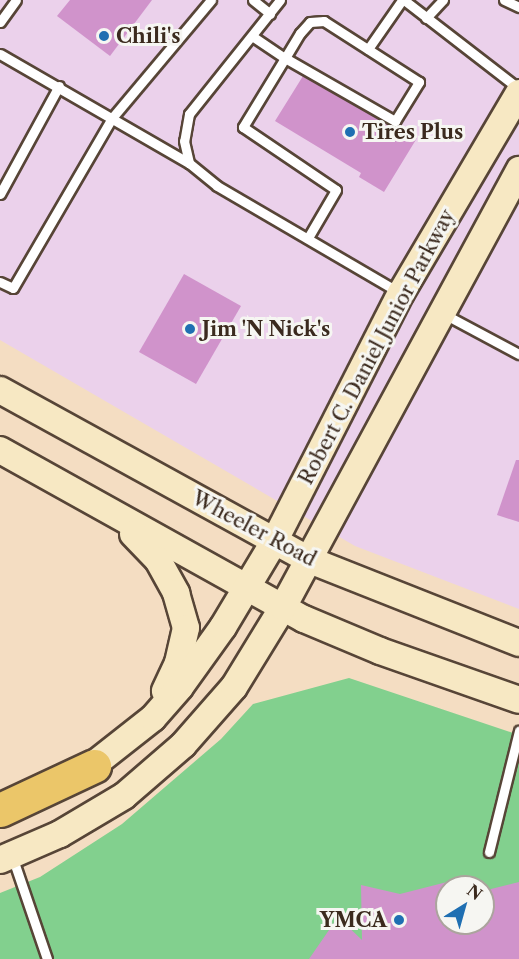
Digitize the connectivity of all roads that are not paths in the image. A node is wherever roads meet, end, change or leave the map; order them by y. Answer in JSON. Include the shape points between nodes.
{"nodes":[{"id":1,"x":16,"y":0,"type":"edge"},
{"id":2,"x":211,"y":0,"type":"edge"},
{"id":3,"x":253,"y":0,"type":"edge"},
{"id":4,"x":280,"y":0,"type":"edge"},
{"id":5,"x":403,"y":0,"type":"edge"},
{"id":6,"x":444,"y":0,"type":"edge"},
{"id":7,"x":504,"y":0,"type":"edge"},
{"id":8,"x":519,"y":7,"type":"edge"},
{"id":9,"x":270,"y":14,"type":"junction"},
{"id":10,"x":426,"y":18,"type":"junction"},
{"id":11,"x":0,"y":22,"type":"edge"},
{"id":12,"x":252,"y":36,"type":"junction"},
{"id":13,"x":368,"y":49,"type":"junction"},
{"id":14,"x":0,"y":54,"type":"edge"},
{"id":15,"x":285,"y":58,"type":"junction"},
{"id":16,"x":59,"y":86,"type":"junction"},
{"id":17,"x":519,"y":91,"type":"edge"},
{"id":18,"x":112,"y":118,"type":"junction"},
{"id":19,"x":189,"y":163,"type":"junction"},
{"id":20,"x":519,"y":170,"type":"edge"},
{"id":21,"x":0,"y":194,"type":"edge"},
{"id":22,"x":308,"y":238,"type":"junction"},
{"id":23,"x":0,"y":282,"type":"edge"},
{"id":24,"x":401,"y":293,"type":"junction"},
{"id":25,"x":442,"y":313,"type":"junction"},
{"id":26,"x":519,"y":354,"type":"edge"},
{"id":27,"x":0,"y":390,"type":"edge"},
{"id":28,"x":0,"y":450,"type":"edge"},
{"id":29,"x":114,"y":514,"type":"junction"},
{"id":30,"x":275,"y":540,"type":"junction"},
{"id":31,"x":307,"y":559,"type":"junction"},
{"id":32,"x":245,"y":589,"type":"junction"},
{"id":33,"x":283,"y":606,"type":"junction"},
{"id":34,"x":519,"y":643,"type":"edge"},
{"id":35,"x":519,"y":700,"type":"edge"},
{"id":36,"x":153,"y":718,"type":"junction"},
{"id":37,"x":519,"y":731,"type":"edge"},
{"id":38,"x":94,"y":766,"type":"junction"},
{"id":39,"x":0,"y":810,"type":"edge"},
{"id":40,"x":0,"y":822,"type":"edge"},
{"id":41,"x":489,"y":852,"type":"dead end"},
{"id":42,"x":6,"y":858,"type":"edge"},
{"id":43,"x":47,"y":959,"type":"edge"}],
"edges":[{"from":1,"to":11,"type":"lane"},
{"from":2,"to":18,"type":"lane"},
{"from":3,"to":9,"type":"lane"},
{"from":4,"to":9,"type":"lane"},
{"from":5,"to":10,"type":"lane"},
{"from":5,"to":13,"type":"lane"},
{"from":6,"to":10,"type":"lane"},
{"from":7,"to":8,"type":"lane"},
{"from":9,"to":12,"type":"lane"},
{"from":10,"to":17,"type":"lane"},
{"from":12,"to":15,"type":"lane"},
{"from":12,"to":19,"type":"lane","via":[[189,114],[184,141]]},
{"from":13,"to":15,"type":"lane","via":[[324,21],[310,22]]},
{"from":13,"to":15,"type":"lane","via":[[419,82],[395,121]]},
{"from":14,"to":16,"type":"lane"},
{"from":15,"to":22,"type":"lane","via":[[243,127],[336,190]]},
{"from":16,"to":18,"type":"lane"},
{"from":16,"to":21,"type":"lane"},
{"from":17,"to":24,"type":"street","name":"Robert C. Daniel Junior Parkway"},
{"from":18,"to":19,"type":"lane"},
{"from":18,"to":23,"type":"lane","via":[[13,288]]},
{"from":19,"to":22,"type":"lane","via":[[217,186]]},
{"from":20,"to":25,"type":"street","name":"Robert C. Daniel Junior Parkway"},
{"from":22,"to":24,"type":"lane"},
{"from":24,"to":30,"type":"street","name":"Robert C. Daniel Junior Parkway"},
{"from":25,"to":26,"type":"lane"},
{"from":25,"to":31,"type":"street","name":"Robert C. Daniel Junior Parkway"},
{"from":27,"to":30,"type":"street","name":"Wheeler Road"},
{"from":28,"to":29,"type":"street"},
{"from":29,"to":32,"type":"street"},
{"from":29,"to":36,"type":"street","via":[[158,561],[176,593],[186,628],[178,663]]},
{"from":30,"to":31,"type":"street","name":"Wheeler Road"},
{"from":30,"to":32,"type":"street","name":"Robert C. Daniel Junior Parkway"},
{"from":31,"to":33,"type":"street","name":"Robert C. Daniel Junior Parkway"},
{"from":31,"to":34,"type":"street","name":"Wheeler Road"},
{"from":32,"to":33,"type":"street"},
{"from":32,"to":36,"type":"street","name":"Robert C. Daniel Junior Parkway","via":[[202,659]]},
{"from":33,"to":35,"type":"street","via":[[380,651]]},
{"from":33,"to":42,"type":"street","name":"Robert C. Daniel Junior Parkway","via":[[234,687],[162,765],[92,816]]},
{"from":36,"to":38,"type":"street","name":"Robert C. Daniel Junior Parkway"},
{"from":37,"to":41,"type":"lane"},
{"from":38,"to":39,"type":"highway"},
{"from":38,"to":40,"type":"street","name":"Robert C. Daniel Junior Parkway","via":[[30,808]]},
{"from":42,"to":43,"type":"lane"}]}
